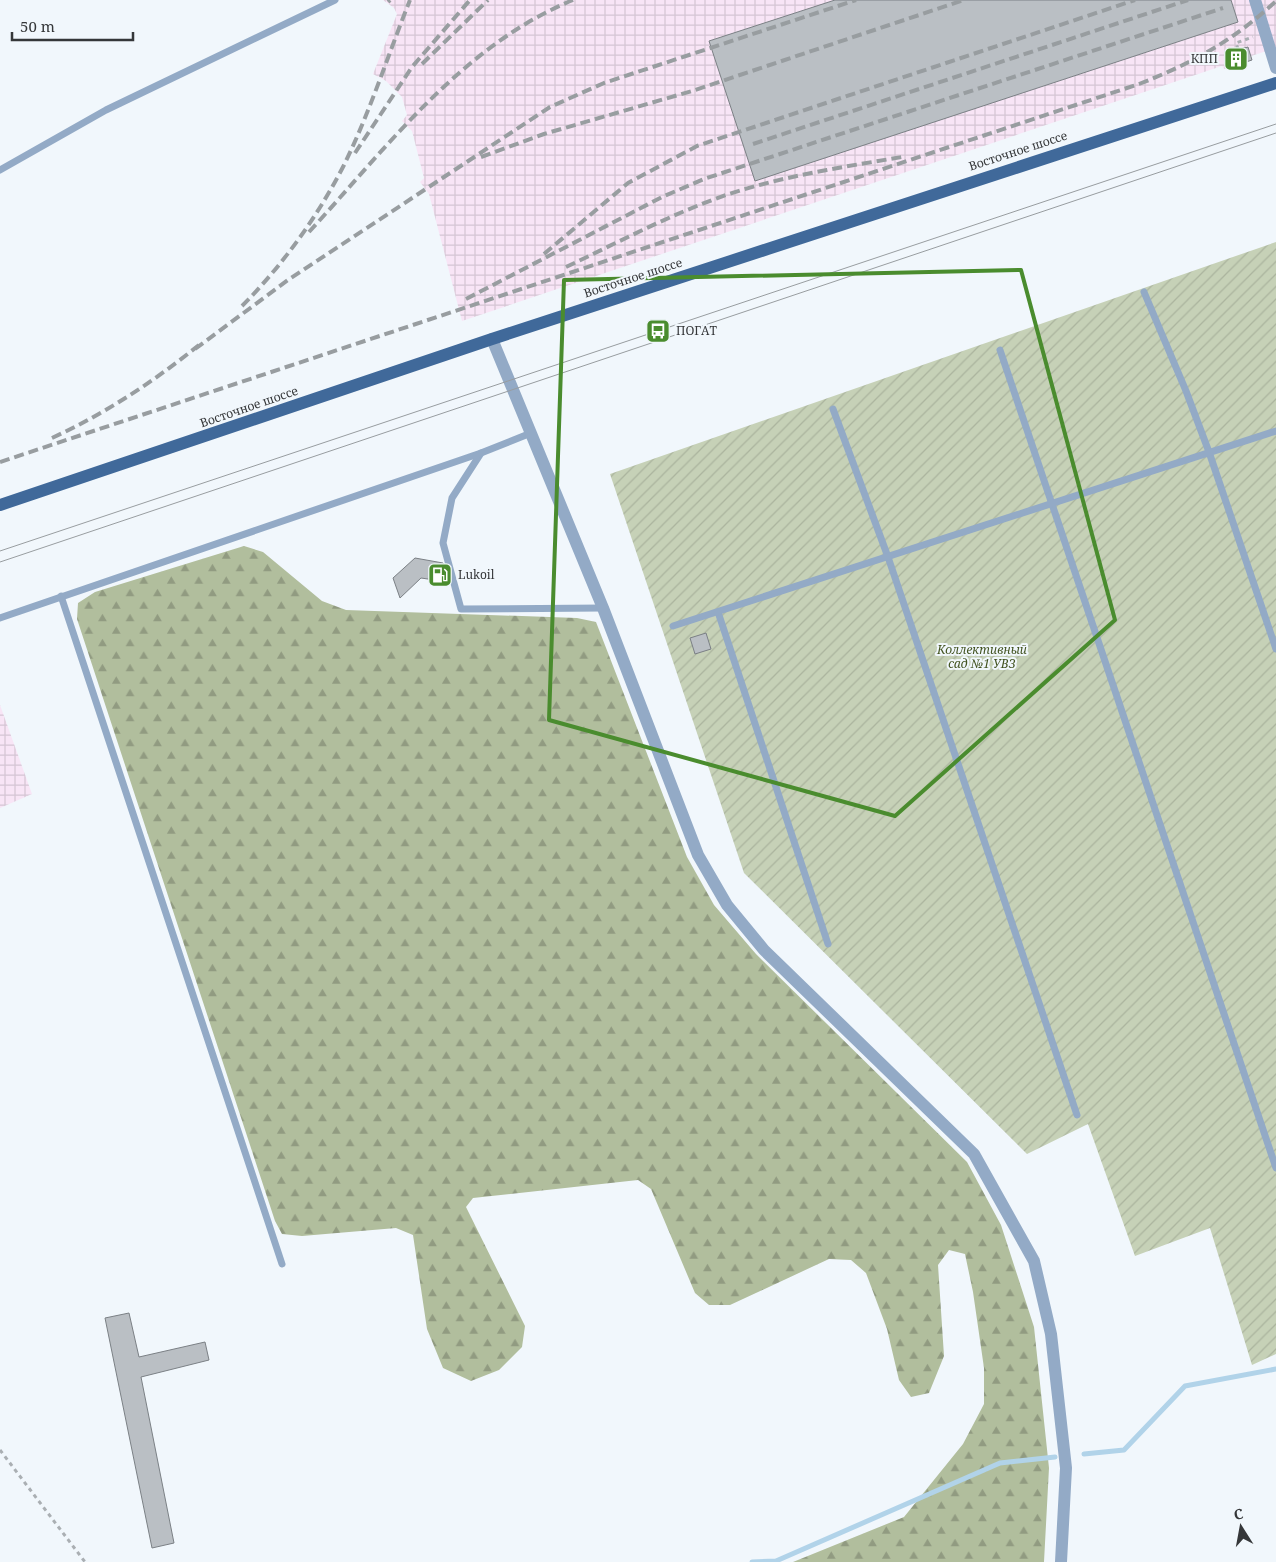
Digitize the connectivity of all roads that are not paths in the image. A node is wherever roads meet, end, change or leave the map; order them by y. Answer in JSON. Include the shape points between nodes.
{"nodes":[{"id":1,"x":335,"y":0,"type":"edge"},
{"id":2,"x":1255,"y":0,"type":"edge"},
{"id":3,"x":1276,"y":68,"type":"edge"},
{"id":4,"x":1276,"y":83,"type":"edge"},
{"id":5,"x":0,"y":170,"type":"edge"},
{"id":6,"x":1144,"y":292,"type":"dead end"},
{"id":7,"x":492,"y":339,"type":"junction"},
{"id":8,"x":1000,"y":350,"type":"dead end"},
{"id":9,"x":833,"y":408,"type":"dead end"},
{"id":10,"x":1276,"y":431,"type":"edge"},
{"id":11,"x":531,"y":433,"type":"junction"},
{"id":12,"x":481,"y":452,"type":"junction"},
{"id":13,"x":1209,"y":452,"type":"junction"},
{"id":14,"x":1051,"y":504,"type":"junction"},
{"id":15,"x":0,"y":505,"type":"edge"},
{"id":16,"x":888,"y":557,"type":"junction"},
{"id":17,"x":61,"y":596,"type":"junction"},
{"id":18,"x":603,"y":608,"type":"junction"},
{"id":19,"x":718,"y":612,"type":"junction"},
{"id":20,"x":0,"y":618,"type":"edge"},
{"id":21,"x":673,"y":626,"type":"dead end"},
{"id":22,"x":1276,"y":649,"type":"edge"},
{"id":23,"x":828,"y":944,"type":"dead end"},
{"id":24,"x":1076,"y":1115,"type":"dead end"},
{"id":25,"x":1276,"y":1168,"type":"edge"},
{"id":26,"x":282,"y":1264,"type":"dead end"},
{"id":27,"x":1061,"y":1562,"type":"edge"}],
"edges":[{"from":1,"to":5,"type":"lane","via":[[106,110]]},
{"from":2,"to":3,"type":"street"},
{"from":4,"to":7,"type":"main road","name":"Восточное шоссе"},
{"from":6,"to":13,"type":"lane"},
{"from":7,"to":11,"type":"street"},
{"from":7,"to":15,"type":"main road","name":"Восточное шоссе"},
{"from":8,"to":14,"type":"lane"},
{"from":9,"to":16,"type":"lane"},
{"from":10,"to":13,"type":"lane"},
{"from":11,"to":12,"type":"lane"},
{"from":11,"to":18,"type":"street"},
{"from":12,"to":17,"type":"lane"},
{"from":12,"to":18,"type":"lane","via":[[452,498],[443,543],[461,609]]},
{"from":13,"to":14,"type":"lane"},
{"from":13,"to":22,"type":"lane"},
{"from":14,"to":16,"type":"lane"},
{"from":14,"to":25,"type":"lane"},
{"from":16,"to":19,"type":"lane"},
{"from":16,"to":24,"type":"lane"},
{"from":17,"to":20,"type":"lane"},
{"from":17,"to":26,"type":"lane"},
{"from":18,"to":27,"type":"street","via":[[698,855],[727,905],[764,950],[974,1154],[1034,1261],[1051,1334],[1066,1468]]},
{"from":19,"to":21,"type":"lane"},
{"from":19,"to":23,"type":"lane"}]}
